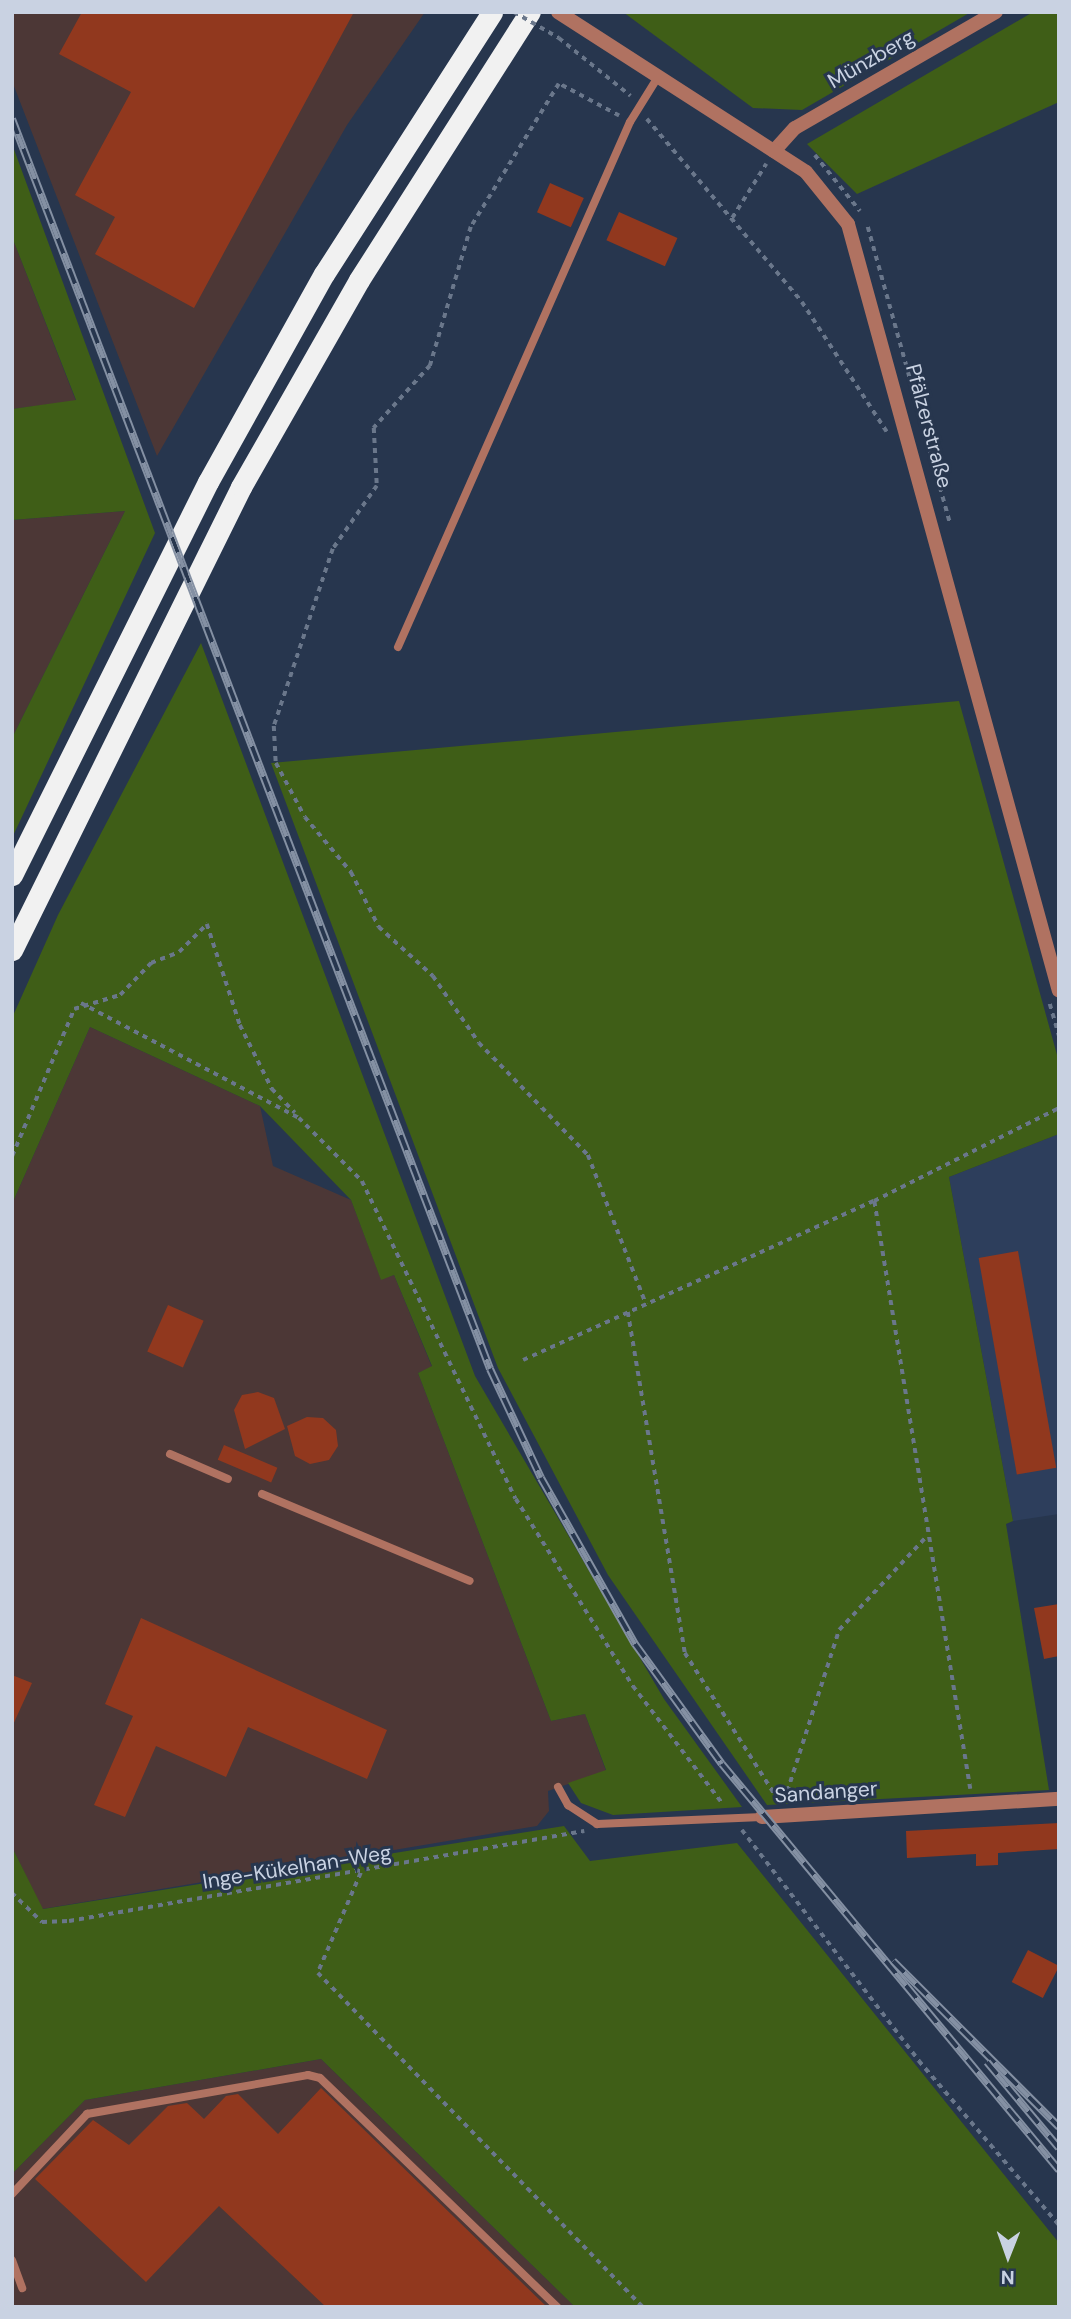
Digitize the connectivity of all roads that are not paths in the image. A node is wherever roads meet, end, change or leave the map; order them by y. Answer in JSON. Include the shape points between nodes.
{"nodes":[{"id":1,"x":492,"y":12,"type":"edge"},
{"id":2,"x":530,"y":12,"type":"edge"},
{"id":3,"x":558,"y":12,"type":"edge"},
{"id":4,"x":996,"y":12,"type":"edge"},
{"id":5,"x":656,"y":80,"type":"junction"},
{"id":6,"x":774,"y":151,"type":"junction"},
{"id":7,"x":397,"y":647,"type":"dead end"},
{"id":8,"x":12,"y":875,"type":"edge"},
{"id":9,"x":12,"y":950,"type":"edge"},
{"id":10,"x":1053,"y":993,"type":"edge"},
{"id":11,"x":170,"y":1454,"type":"dead end"},
{"id":12,"x":228,"y":1479,"type":"dead end"},
{"id":13,"x":262,"y":1494,"type":"dead end"},
{"id":14,"x":470,"y":1581,"type":"dead end"},
{"id":15,"x":558,"y":1787,"type":"dead end"},
{"id":16,"x":1059,"y":1799,"type":"edge"},
{"id":17,"x":762,"y":1818,"type":"joint"},
{"id":18,"x":12,"y":2193,"type":"edge"},
{"id":19,"x":12,"y":2260,"type":"edge"},
{"id":20,"x":22,"y":2288,"type":"dead end"},
{"id":21,"x":557,"y":2307,"type":"edge"}],
"edges":[{"from":1,"to":8,"type":"highway","via":[[324,274],[208,482]]},
{"from":2,"to":9,"type":"highway","via":[[359,280],[241,487]]},
{"from":3,"to":5,"type":"street","name":"Pfälzerstraße"},
{"from":4,"to":6,"type":"street","name":"Münzberg","via":[[795,128]]},
{"from":5,"to":6,"type":"street","name":"Pfälzerstraße"},
{"from":5,"to":7,"type":"lane","via":[[631,122]]},
{"from":6,"to":10,"type":"street","name":"Pfälzerstraße","via":[[830,195],[859,248]]},
{"from":11,"to":12,"type":"lane"},
{"from":13,"to":14,"type":"lane"},
{"from":15,"to":17,"type":"lane","name":"Sandanger","via":[[568,1805],[597,1824]]},
{"from":16,"to":17,"type":"street","name":"Sandanger"},
{"from":18,"to":21,"type":"lane","via":[[88,2114],[309,2075],[320,2078]]},
{"from":19,"to":20,"type":"lane"}]}
